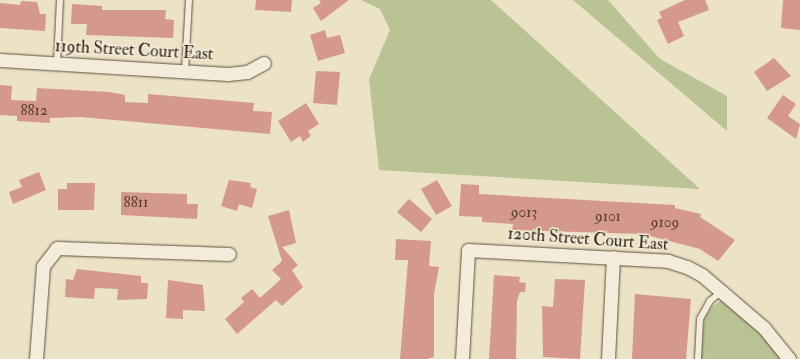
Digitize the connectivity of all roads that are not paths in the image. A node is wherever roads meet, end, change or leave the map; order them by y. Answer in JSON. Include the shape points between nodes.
{"nodes":[{"id":1,"x":60,"y":0,"type":"edge"},
{"id":2,"x":189,"y":0,"type":"edge"},
{"id":3,"x":0,"y":60,"type":"edge"},
{"id":4,"x":57,"y":63,"type":"junction"},
{"id":5,"x":264,"y":63,"type":"dead end"},
{"id":6,"x":185,"y":71,"type":"junction"},
{"id":7,"x":229,"y":254,"type":"dead end"},
{"id":8,"x":614,"y":257,"type":"junction"},
{"id":9,"x":722,"y":291,"type":"junction"},
{"id":10,"x":36,"y":359,"type":"edge"},
{"id":11,"x":462,"y":359,"type":"edge"},
{"id":12,"x":608,"y":359,"type":"edge"},
{"id":13,"x":698,"y":359,"type":"edge"},
{"id":14,"x":789,"y":359,"type":"edge"}],
"edges":[{"from":1,"to":4,"type":"lane"},
{"from":2,"to":6,"type":"lane"},
{"from":3,"to":4,"type":"street","name":"119th Street Court East"},
{"from":4,"to":6,"type":"street","name":"119th Street Court East"},
{"from":5,"to":6,"type":"street","name":"119th Street Court East","via":[[247,72],[228,74]]},
{"from":7,"to":10,"type":"street","via":[[65,246],[49,253],[43,266]]},
{"from":8,"to":9,"type":"street","name":"120th Street Court East","via":[[668,261],[687,267]]},
{"from":8,"to":11,"type":"street","name":"120th Street Court East","via":[[468,250]]},
{"from":8,"to":12,"type":"street"},
{"from":9,"to":13,"type":"lane","via":[[710,301],[700,319]]},
{"from":9,"to":14,"type":"street","name":"120th Street Court East","via":[[764,328]]}]}
